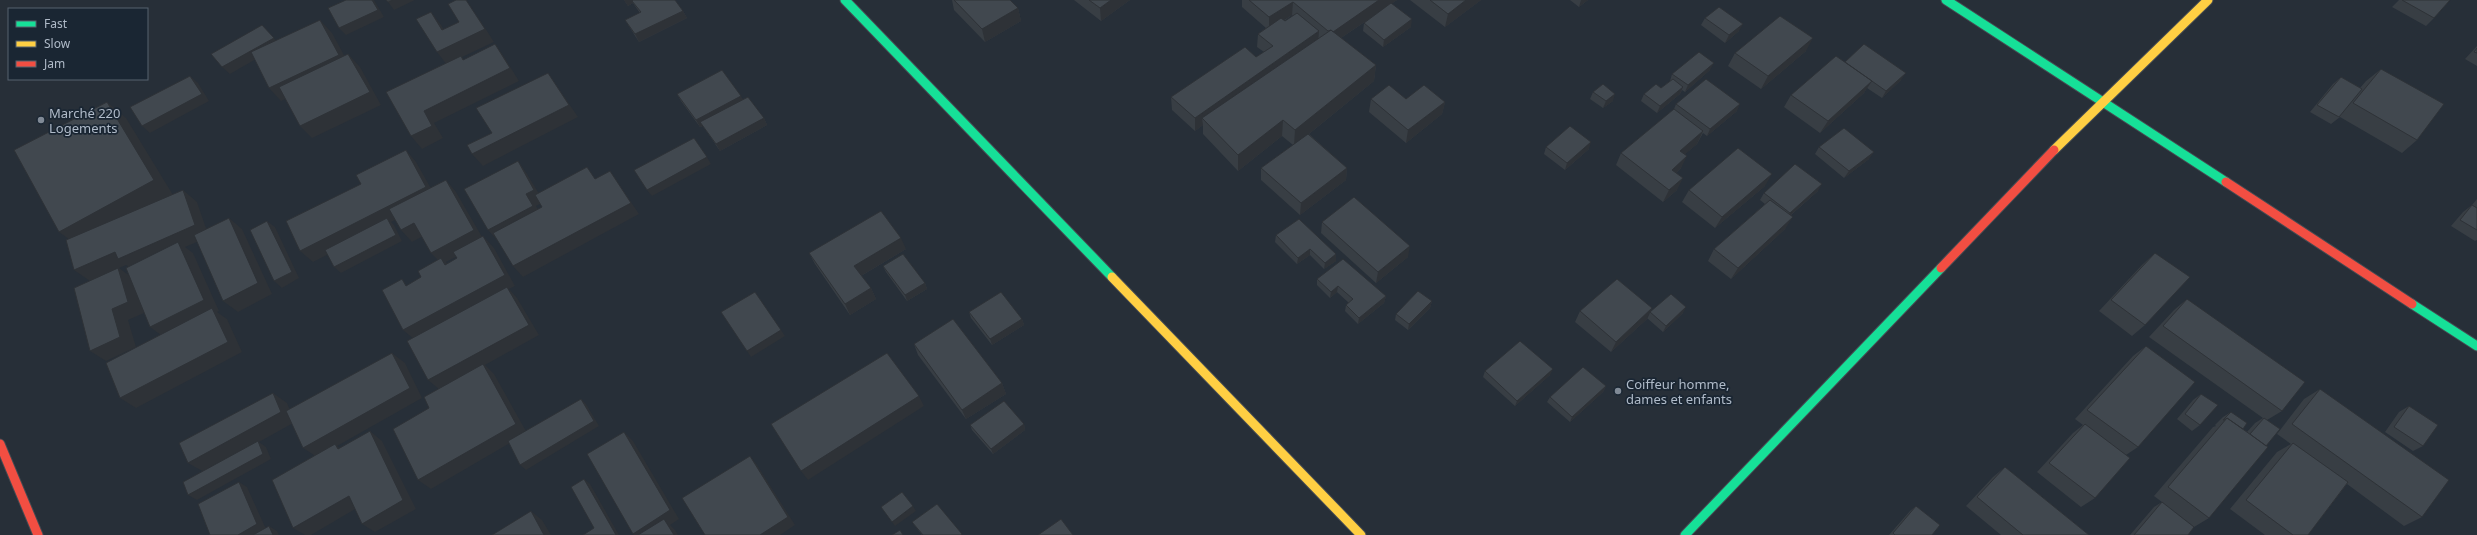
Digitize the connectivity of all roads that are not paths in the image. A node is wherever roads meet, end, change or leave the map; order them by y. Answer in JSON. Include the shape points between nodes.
{"nodes":[{"id":1,"x":845,"y":0,"type":"edge"},
{"id":2,"x":1946,"y":0,"type":"edge"},
{"id":3,"x":2208,"y":0,"type":"edge"},
{"id":4,"x":2101,"y":102,"type":"junction"},
{"id":5,"x":2477,"y":346,"type":"edge"},
{"id":6,"x":0,"y":444,"type":"edge"},
{"id":7,"x":38,"y":535,"type":"edge"},
{"id":8,"x":1361,"y":535,"type":"edge"},
{"id":9,"x":1685,"y":535,"type":"edge"}],
"edges":[{"from":1,"to":8,"type":"street"},
{"from":2,"to":4,"type":"street"},
{"from":3,"to":4,"type":"street"},
{"from":4,"to":5,"type":"street"},
{"from":4,"to":9,"type":"street"},
{"from":6,"to":7,"type":"street"}]}
